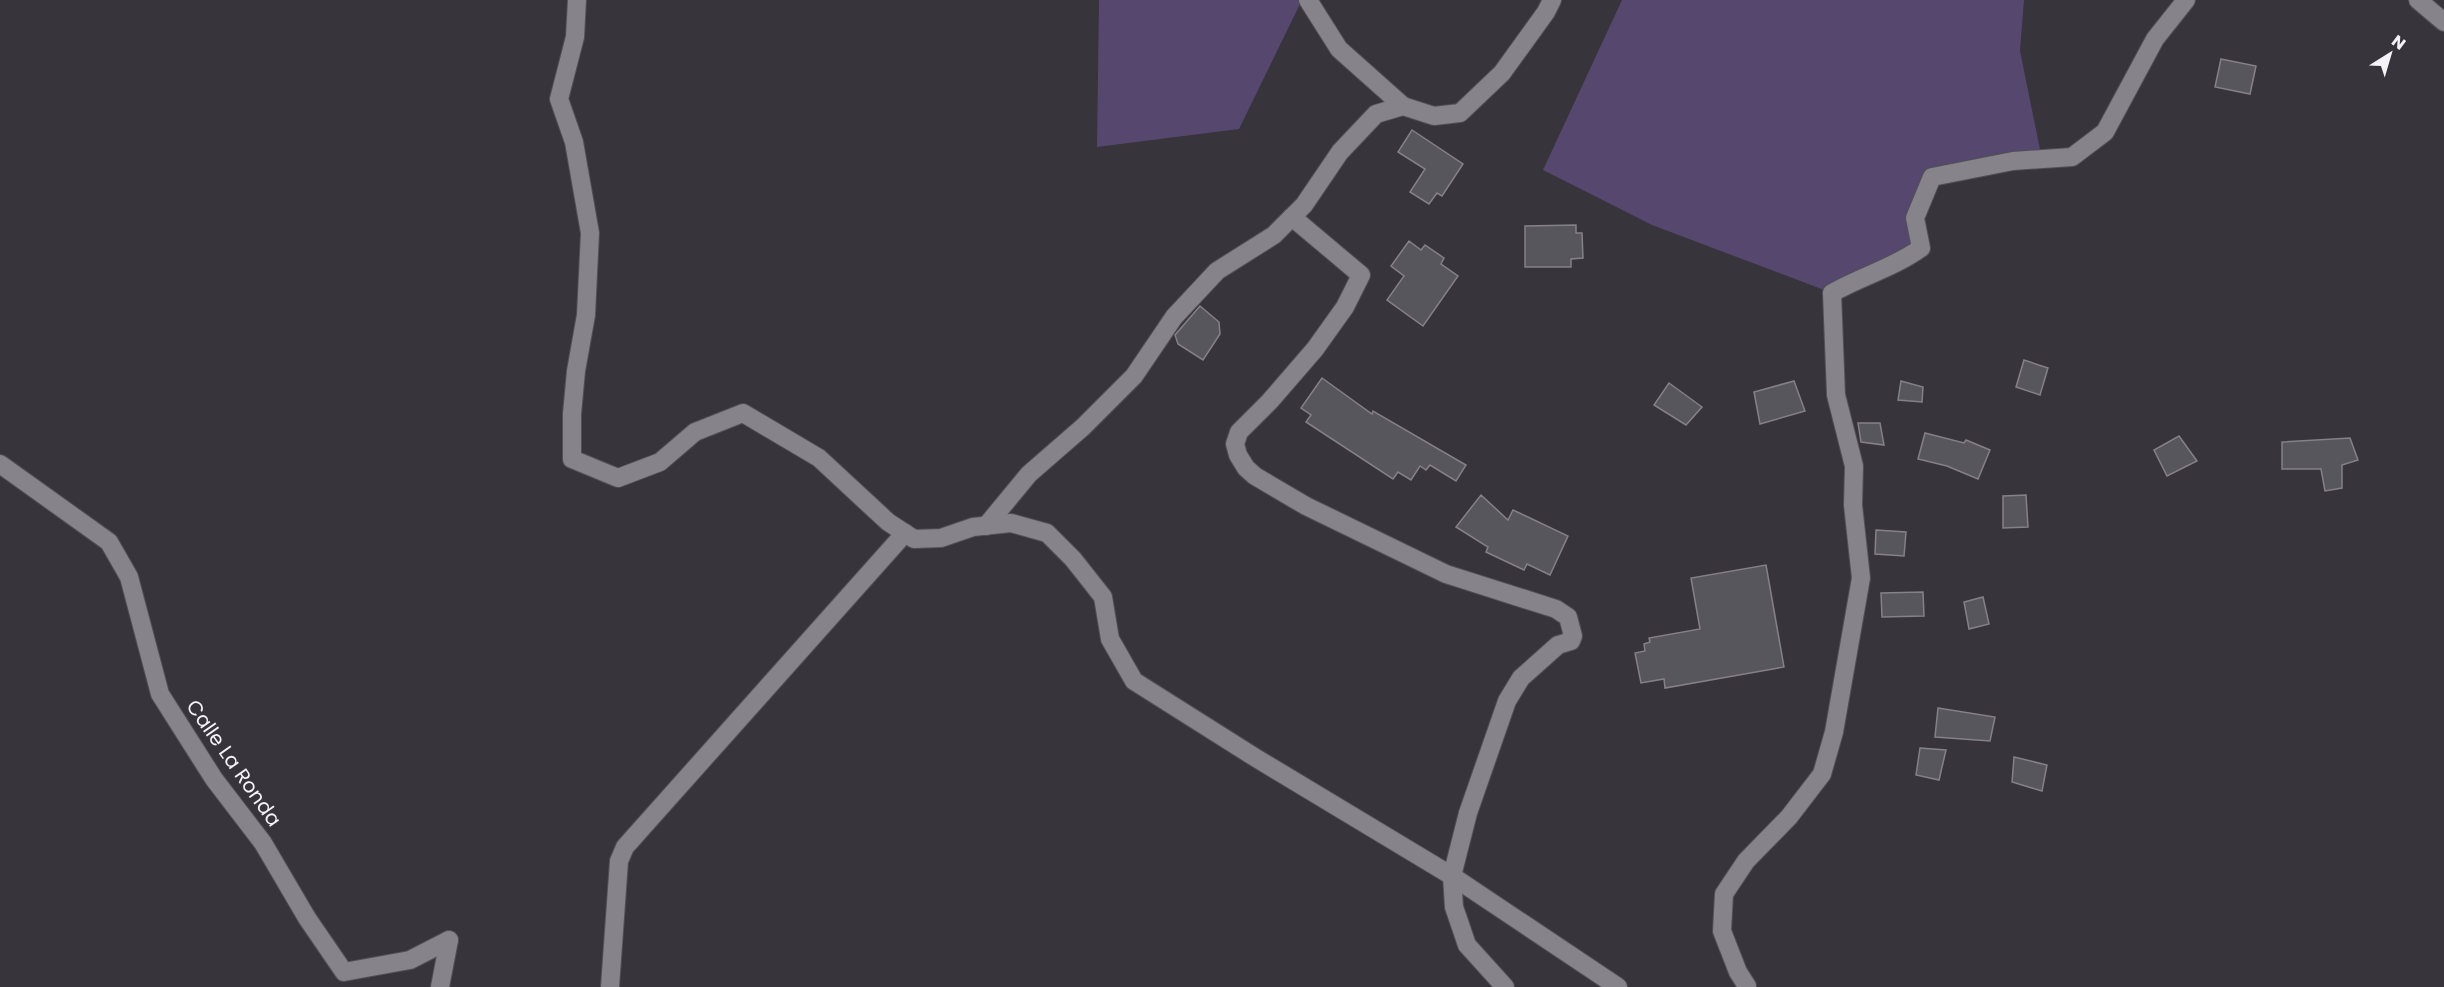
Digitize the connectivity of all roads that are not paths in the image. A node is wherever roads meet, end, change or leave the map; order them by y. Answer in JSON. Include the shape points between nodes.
{"nodes":[{"id":1,"x":577,"y":0,"type":"edge"},
{"id":2,"x":1308,"y":0,"type":"edge"},
{"id":3,"x":1552,"y":0,"type":"edge"},
{"id":4,"x":2186,"y":0,"type":"edge"},
{"id":5,"x":2418,"y":0,"type":"edge"},
{"id":6,"x":2444,"y":22,"type":"edge"},
{"id":7,"x":1403,"y":106,"type":"junction"},
{"id":8,"x":1292,"y":217,"type":"junction"},
{"id":9,"x":0,"y":464,"type":"edge"},
{"id":10,"x":986,"y":526,"type":"junction"},
{"id":11,"x":905,"y":533,"type":"junction"},
{"id":12,"x":1452,"y":876,"type":"junction"},
{"id":13,"x":440,"y":987,"type":"edge"},
{"id":14,"x":610,"y":987,"type":"edge"},
{"id":15,"x":1505,"y":987,"type":"edge"},
{"id":16,"x":1618,"y":987,"type":"edge"},
{"id":17,"x":1748,"y":987,"type":"edge"}],
"edges":[{"from":1,"to":11,"type":"street","via":[[575,37],[559,99],[574,142],[590,233],[586,315],[572,414],[572,459],[618,478],[660,462],[695,432],[743,413],[819,458]]},
{"from":2,"to":7,"type":"street","via":[[1338,49]]},
{"from":3,"to":7,"type":"street","via":[[1502,73],[1460,113],[1434,116]]},
{"from":4,"to":17,"type":"street","via":[[2155,39],[2105,132],[2072,157],[2013,160],[1932,177],[1915,218],[1921,248],[1900,263],[1832,293],[1836,395],[1854,466],[1853,506],[1861,578],[1834,732],[1822,774],[1789,817],[1746,861],[1724,894],[1722,931]]},
{"from":5,"to":6,"type":"street"},
{"from":7,"to":8,"type":"street","via":[[1376,114],[1340,152],[1305,205]]},
{"from":8,"to":10,"type":"street","via":[[1274,235],[1217,271],[1174,317],[1134,376],[1029,474]]},
{"from":8,"to":12,"type":"street","via":[[1361,275],[1345,307],[1315,349],[1239,432],[1235,444],[1246,468],[1306,506],[1446,574],[1556,609],[1568,617],[1573,636],[1521,678],[1507,701],[1468,813]]},
{"from":9,"to":13,"type":"street","name":"Calle La Ronda","via":[[109,542],[129,577],[160,694],[214,778],[263,843],[344,972],[410,960],[449,939]]},
{"from":10,"to":11,"type":"street","via":[[941,538],[914,539]]},
{"from":10,"to":12,"type":"street","via":[[1011,524],[1047,533],[1073,560],[1103,597],[1110,639],[1134,681]]},
{"from":11,"to":14,"type":"street","via":[[625,847],[619,861]]},
{"from":12,"to":15,"type":"street","via":[[1454,908],[1467,945]]},
{"from":12,"to":16,"type":"street"}]}
